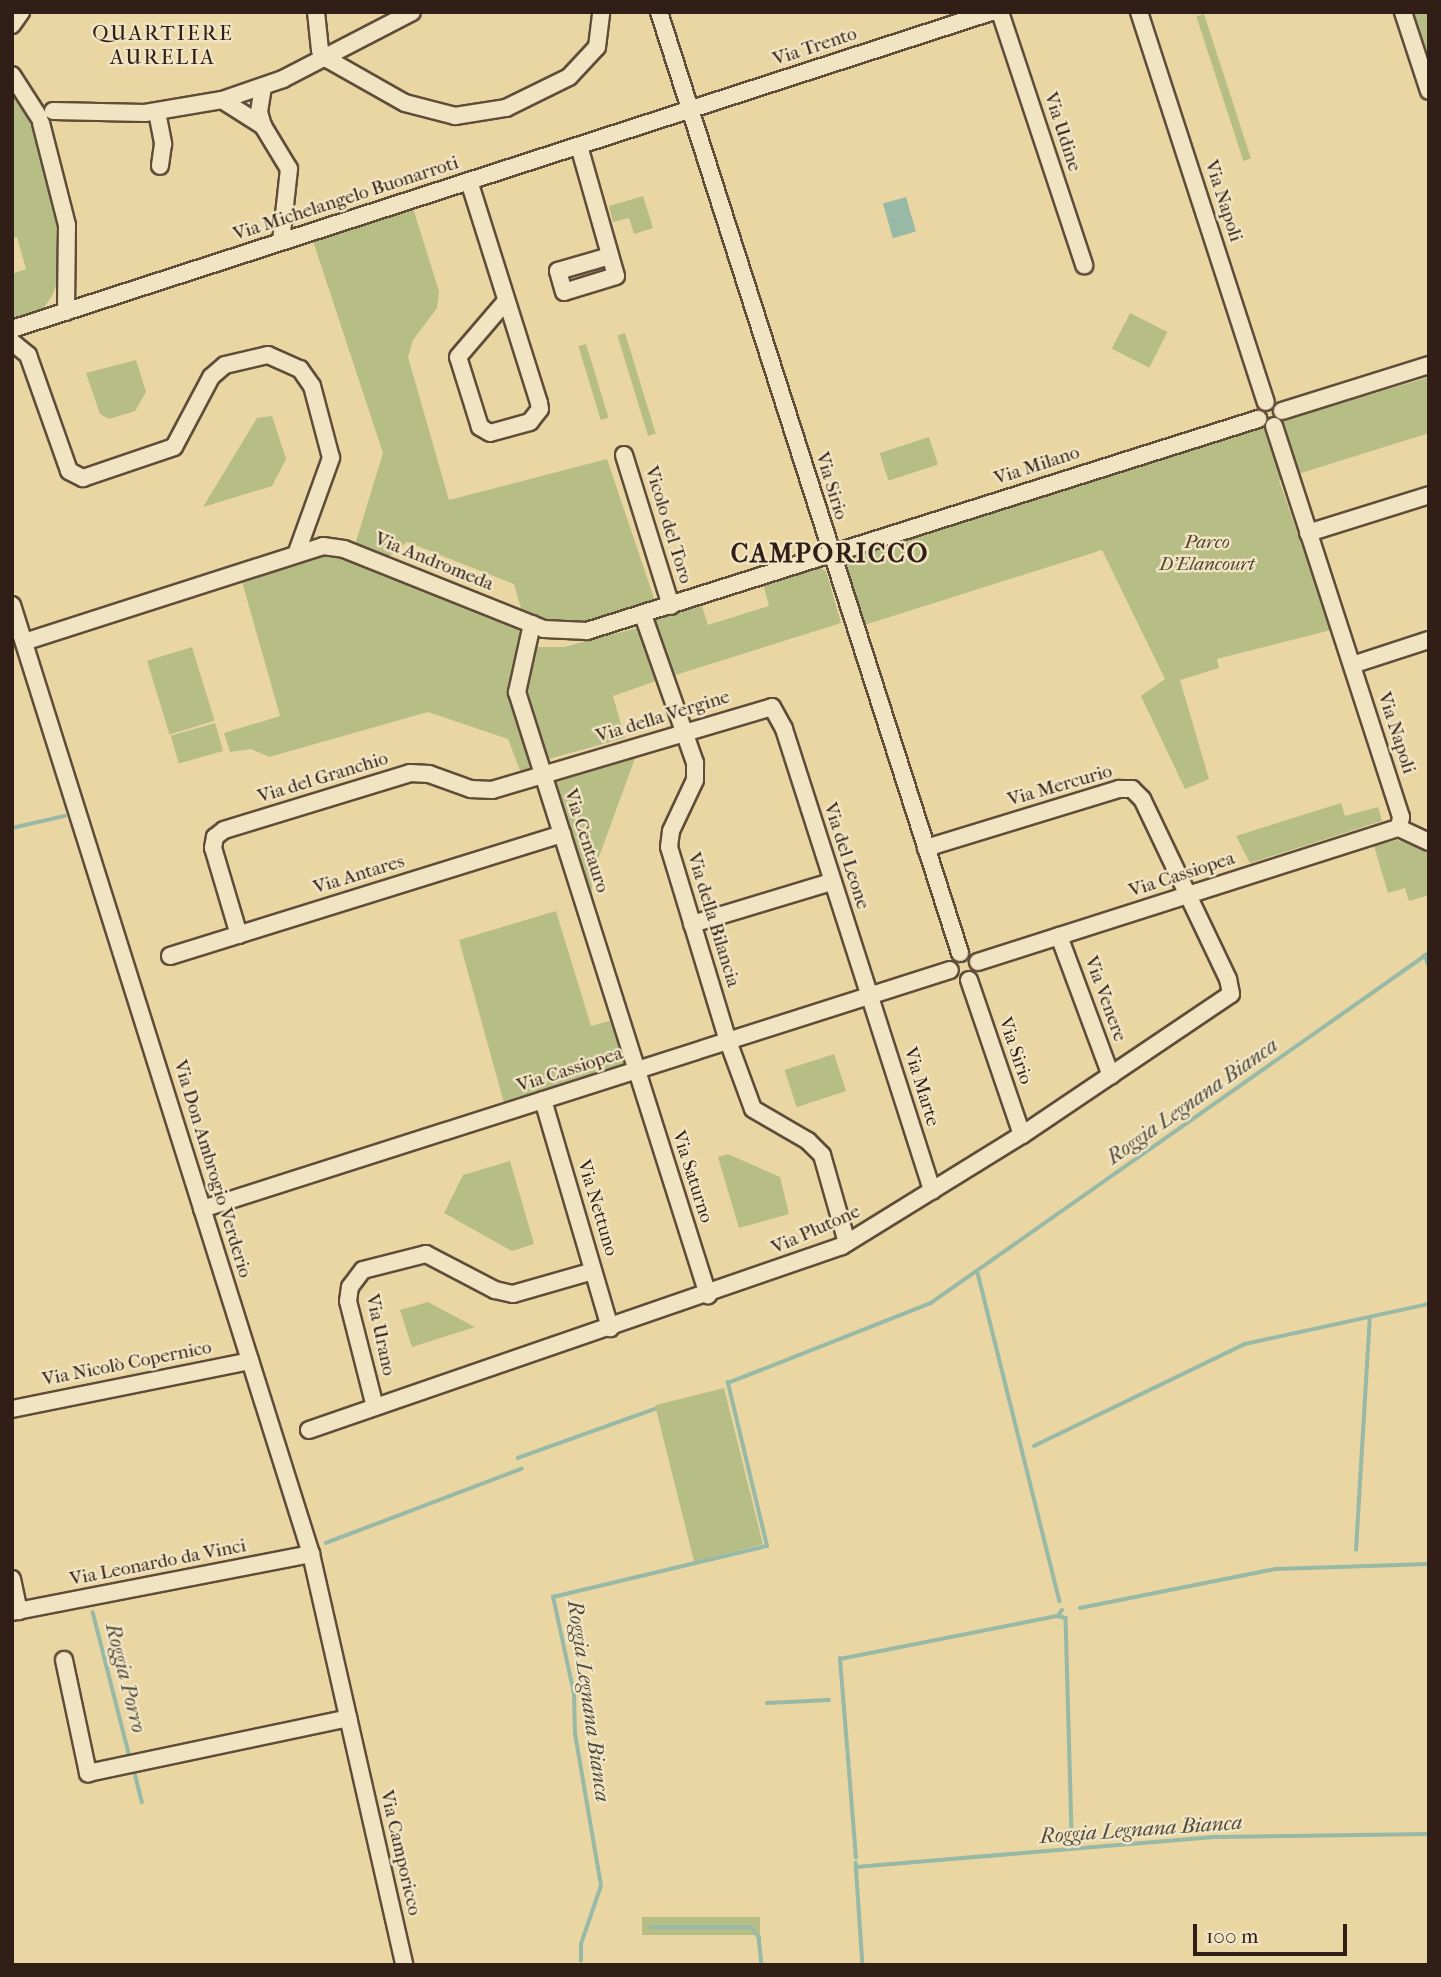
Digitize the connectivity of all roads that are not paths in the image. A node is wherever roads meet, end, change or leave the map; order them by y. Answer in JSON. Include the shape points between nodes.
{"nodes":[{"id":1,"x":21,"y":12,"type":"edge"},
{"id":2,"x":316,"y":12,"type":"edge"},
{"id":3,"x":412,"y":12,"type":"edge"},
{"id":4,"x":601,"y":12,"type":"edge"},
{"id":5,"x":659,"y":12,"type":"edge"},
{"id":6,"x":991,"y":12,"type":"edge"},
{"id":7,"x":1000,"y":12,"type":"edge"},
{"id":8,"x":1139,"y":12,"type":"edge"},
{"id":9,"x":1403,"y":12,"type":"edge"},
{"id":10,"x":12,"y":25,"type":"edge"},
{"id":11,"x":325,"y":56,"type":"junction"},
{"id":12,"x":12,"y":75,"type":"edge"},
{"id":13,"x":263,"y":88,"type":"junction"},
{"id":14,"x":1429,"y":90,"type":"edge"},
{"id":15,"x":222,"y":100,"type":"junction"},
{"id":16,"x":692,"y":109,"type":"junction"},
{"id":17,"x":157,"y":111,"type":"junction"},
{"id":18,"x":48,"y":118,"type":"junction"},
{"id":19,"x":263,"y":126,"type":"junction"},
{"id":20,"x":579,"y":146,"type":"junction"},
{"id":21,"x":160,"y":166,"type":"dead end"},
{"id":22,"x":469,"y":181,"type":"junction"},
{"id":23,"x":281,"y":242,"type":"junction"},
{"id":24,"x":610,"y":256,"type":"dead end"},
{"id":25,"x":1084,"y":265,"type":"dead end"},
{"id":26,"x":506,"y":301,"type":"junction"},
{"id":27,"x":66,"y":312,"type":"junction"},
{"id":28,"x":36,"y":322,"type":"junction"},
{"id":29,"x":12,"y":329,"type":"edge"},
{"id":30,"x":12,"y":342,"type":"edge"},
{"id":31,"x":28,"y":355,"type":"junction"},
{"id":32,"x":1429,"y":365,"type":"edge"},
{"id":33,"x":1266,"y":402,"type":"junction"},
{"id":34,"x":1282,"y":411,"type":"junction"},
{"id":35,"x":1258,"y":419,"type":"junction"},
{"id":36,"x":1274,"y":426,"type":"junction"},
{"id":37,"x":624,"y":455,"type":"dead end"},
{"id":38,"x":1429,"y":495,"type":"edge"},
{"id":39,"x":1308,"y":533,"type":"junction"},
{"id":40,"x":297,"y":552,"type":"junction"},
{"id":41,"x":830,"y":555,"type":"junction"},
{"id":42,"x":12,"y":605,"type":"edge"},
{"id":43,"x":671,"y":606,"type":"junction"},
{"id":44,"x":643,"y":615,"type":"junction"},
{"id":45,"x":532,"y":624,"type":"junction"},
{"id":46,"x":1429,"y":640,"type":"edge"},
{"id":47,"x":24,"y":642,"type":"junction"},
{"id":48,"x":1352,"y":665,"type":"junction"},
{"id":49,"x":784,"y":729,"type":"joint"},
{"id":50,"x":686,"y":732,"type":"junction"},
{"id":51,"x":543,"y":776,"type":"junction"},
{"id":52,"x":1399,"y":828,"type":"junction"},
{"id":53,"x":562,"y":834,"type":"junction"},
{"id":54,"x":1429,"y":842,"type":"edge"},
{"id":55,"x":926,"y":848,"type":"junction"},
{"id":56,"x":831,"y":882,"type":"junction"},
{"id":57,"x":1187,"y":895,"type":"junction"},
{"id":58,"x":692,"y":924,"type":"junction"},
{"id":59,"x":239,"y":935,"type":"junction"},
{"id":60,"x":1059,"y":936,"type":"junction"},
{"id":61,"x":960,"y":953,"type":"junction"},
{"id":62,"x":170,"y":956,"type":"dead end"},
{"id":63,"x":978,"y":962,"type":"junction"},
{"id":64,"x":950,"y":970,"type":"junction"},
{"id":65,"x":969,"y":980,"type":"junction"},
{"id":66,"x":870,"y":996,"type":"junction"},
{"id":67,"x":728,"y":1041,"type":"junction"},
{"id":68,"x":636,"y":1070,"type":"junction"},
{"id":69,"x":1111,"y":1076,"type":"junction"},
{"id":70,"x":542,"y":1100,"type":"junction"},
{"id":71,"x":1022,"y":1135,"type":"junction"},
{"id":72,"x":932,"y":1191,"type":"junction"},
{"id":73,"x":202,"y":1209,"type":"junction"},
{"id":74,"x":847,"y":1243,"type":"junction"},
{"id":75,"x":593,"y":1271,"type":"junction"},
{"id":76,"x":708,"y":1295,"type":"junction"},
{"id":77,"x":610,"y":1328,"type":"junction"},
{"id":78,"x":250,"y":1361,"type":"junction"},
{"id":79,"x":376,"y":1407,"type":"junction"},
{"id":80,"x":12,"y":1409,"type":"edge"},
{"id":81,"x":309,"y":1430,"type":"dead end"},
{"id":82,"x":311,"y":1554,"type":"junction"},
{"id":83,"x":12,"y":1579,"type":"edge"},
{"id":84,"x":15,"y":1611,"type":"edge"},
{"id":85,"x":64,"y":1660,"type":"dead end"},
{"id":86,"x":348,"y":1718,"type":"junction"},
{"id":87,"x":355,"y":1750,"type":"joint"},
{"id":88,"x":404,"y":1965,"type":"edge"}],
"edges":[{"from":1,"to":10,"type":"street"},
{"from":2,"to":11,"type":"street"},
{"from":3,"to":11,"type":"street"},
{"from":4,"to":11,"type":"street","via":[[597,47],[569,77],[525,101],[471,115],[448,116],[405,103]]},
{"from":5,"to":16,"type":"street","name":"Via Sirio"},
{"from":6,"to":16,"type":"street","name":"Via Trento"},
{"from":7,"to":25,"type":"street","name":"Via Udine"},
{"from":8,"to":33,"type":"street","name":"Via Napoli"},
{"from":9,"to":14,"type":"street"},
{"from":11,"to":13,"type":"street"},
{"from":12,"to":18,"type":"street"},
{"from":13,"to":15,"type":"street"},
{"from":13,"to":19,"type":"street","via":[[259,112]]},
{"from":15,"to":17,"type":"street"},
{"from":15,"to":19,"type":"street"},
{"from":16,"to":20,"type":"street","name":"Via Michelangelo Buonarroti"},
{"from":16,"to":41,"type":"street","name":"Via Sirio"},
{"from":17,"to":18,"type":"street","via":[[86,112]]},
{"from":17,"to":21,"type":"street","via":[[163,144]]},
{"from":18,"to":27,"type":"street","via":[[50,150],[67,225]]},
{"from":19,"to":23,"type":"street","via":[[289,169]]},
{"from":20,"to":22,"type":"street","name":"Via Michelangelo Buonarroti"},
{"from":20,"to":24,"type":"street"},
{"from":22,"to":23,"type":"street","name":"Via Michelangelo Buonarroti"},
{"from":22,"to":26,"type":"street"},
{"from":23,"to":27,"type":"street","name":"Via Michelangelo Buonarroti"},
{"from":26,"to":26,"type":"street","via":[[458,357],[480,427],[490,433],[530,422],[540,413]]},
{"from":27,"to":28,"type":"street","name":"Via Michelangelo Buonarroti"},
{"from":28,"to":29,"type":"street","name":"Via Michelangelo Buonarroti"},
{"from":28,"to":31,"type":"street"},
{"from":30,"to":31,"type":"street"},
{"from":31,"to":40,"type":"street","via":[[69,471],[87,478],[174,447],[211,377],[221,367],[265,355],[296,367],[310,383],[331,454]]},
{"from":32,"to":34,"type":"street"},
{"from":33,"to":34,"type":"street","via":[[1276,402]]},
{"from":33,"to":35,"type":"street","via":[[1258,409]]},
{"from":34,"to":36,"type":"street"},
{"from":35,"to":36,"type":"street"},
{"from":35,"to":41,"type":"street","name":"Via Milano"},
{"from":36,"to":39,"type":"street","name":"Via Napoli"},
{"from":37,"to":43,"type":"street","name":"Vicolo del Toro"},
{"from":38,"to":39,"type":"street"},
{"from":39,"to":48,"type":"street","name":"Via Napoli"},
{"from":40,"to":45,"type":"street","name":"Via Andromeda","via":[[316,546],[340,547]]},
{"from":40,"to":47,"type":"street","name":"Via Andromeda"},
{"from":41,"to":43,"type":"street","name":"Via Andromeda"},
{"from":41,"to":55,"type":"street","name":"Via Sirio"},
{"from":42,"to":47,"type":"street","name":"Via Don Ambrogio Verderio"},
{"from":43,"to":44,"type":"street","name":"Via Andromeda"},
{"from":44,"to":45,"type":"street","name":"Via Andromeda","via":[[574,633]]},
{"from":44,"to":50,"type":"street","name":"Via della Bilancia"},
{"from":45,"to":51,"type":"street","name":"Via Centauro","via":[[517,692]]},
{"from":46,"to":48,"type":"street"},
{"from":47,"to":73,"type":"street","name":"Via Don Ambrogio Verderio"},
{"from":48,"to":52,"type":"street","name":"Via Napoli","via":[[1401,817]]},
{"from":49,"to":50,"type":"street","name":"Via della Vergine","via":[[776,710],[768,706]]},
{"from":49,"to":56,"type":"street","name":"Via del Leone"},
{"from":50,"to":51,"type":"street","name":"Via della Vergine"},
{"from":50,"to":58,"type":"street","name":"Via della Bilancia","via":[[696,776],[669,843]]},
{"from":51,"to":53,"type":"street","name":"Via Centauro"},
{"from":51,"to":59,"type":"street","name":"Via del Granchio","via":[[480,791],[429,774],[410,773],[220,831],[213,848]]},
{"from":52,"to":54,"type":"street"},
{"from":52,"to":57,"type":"street","name":"Via Cassiopea"},
{"from":53,"to":59,"type":"street","name":"Via Antares"},
{"from":53,"to":68,"type":"street","name":"Via Centauro"},
{"from":55,"to":57,"type":"street","name":"Via Mercurio","via":[[1127,788],[1142,799]]},
{"from":55,"to":61,"type":"street","name":"Via Sirio"},
{"from":56,"to":58,"type":"street"},
{"from":56,"to":66,"type":"street","name":"Via del Leone"},
{"from":57,"to":60,"type":"street","name":"Via Cassiopea"},
{"from":57,"to":69,"type":"street","name":"Via Plutone","via":[[1231,993]]},
{"from":58,"to":67,"type":"street","name":"Via della Bilancia"},
{"from":59,"to":62,"type":"street","name":"Via Antares"},
{"from":60,"to":63,"type":"street","name":"Via Cassiopea"},
{"from":60,"to":69,"type":"street","name":"Via Venere"},
{"from":61,"to":63,"type":"street","via":[[972,955]]},
{"from":61,"to":64,"type":"street"},
{"from":63,"to":65,"type":"street","via":[[978,971]]},
{"from":64,"to":65,"type":"street","via":[[956,978]]},
{"from":64,"to":66,"type":"street","name":"Via Cassiopea"},
{"from":65,"to":71,"type":"street","name":"Via Sirio"},
{"from":66,"to":67,"type":"street","name":"Via Cassiopea"},
{"from":66,"to":72,"type":"street","name":"Via Marte"},
{"from":67,"to":68,"type":"street","name":"Via Cassiopea"},
{"from":67,"to":74,"type":"street","name":"Via della Bilancia","via":[[753,1110],[808,1141],[822,1155]]},
{"from":68,"to":70,"type":"street","name":"Via Cassiopea"},
{"from":68,"to":76,"type":"street","name":"Via Saturno"},
{"from":69,"to":71,"type":"street","name":"Via Plutone"},
{"from":70,"to":73,"type":"street","name":"Via Cassiopea"},
{"from":70,"to":75,"type":"street","name":"Via Nettuno"},
{"from":71,"to":72,"type":"street","name":"Via Plutone"},
{"from":72,"to":74,"type":"street","name":"Via Plutone"},
{"from":73,"to":78,"type":"street","name":"Via Don Ambrogio Verderio"},
{"from":74,"to":76,"type":"street","name":"Via Plutone"},
{"from":75,"to":77,"type":"street","name":"Via Nettuno"},
{"from":75,"to":79,"type":"street","name":"Via Urano","via":[[513,1294],[495,1290],[429,1254],[410,1254],[363,1270],[350,1287],[348,1301]]},
{"from":76,"to":77,"type":"street","name":"Via Plutone"},
{"from":77,"to":79,"type":"street","name":"Via Plutone"},
{"from":78,"to":80,"type":"street","name":"Via Nicolò Copernico"},
{"from":78,"to":82,"type":"street","name":"Via Don Ambrogio Verderio"},
{"from":79,"to":81,"type":"street","name":"Via Plutone"},
{"from":82,"to":84,"type":"street","name":"Via Leonardo da Vinci"},
{"from":82,"to":86,"type":"street","name":"Via Don Ambrogio Verderio"},
{"from":83,"to":84,"type":"street"},
{"from":85,"to":86,"type":"street","via":[[88,1773]]},
{"from":86,"to":87,"type":"street","name":"Via Don Ambrogio Verderio"},
{"from":87,"to":88,"type":"street","name":"Via Camporicco"}]}
